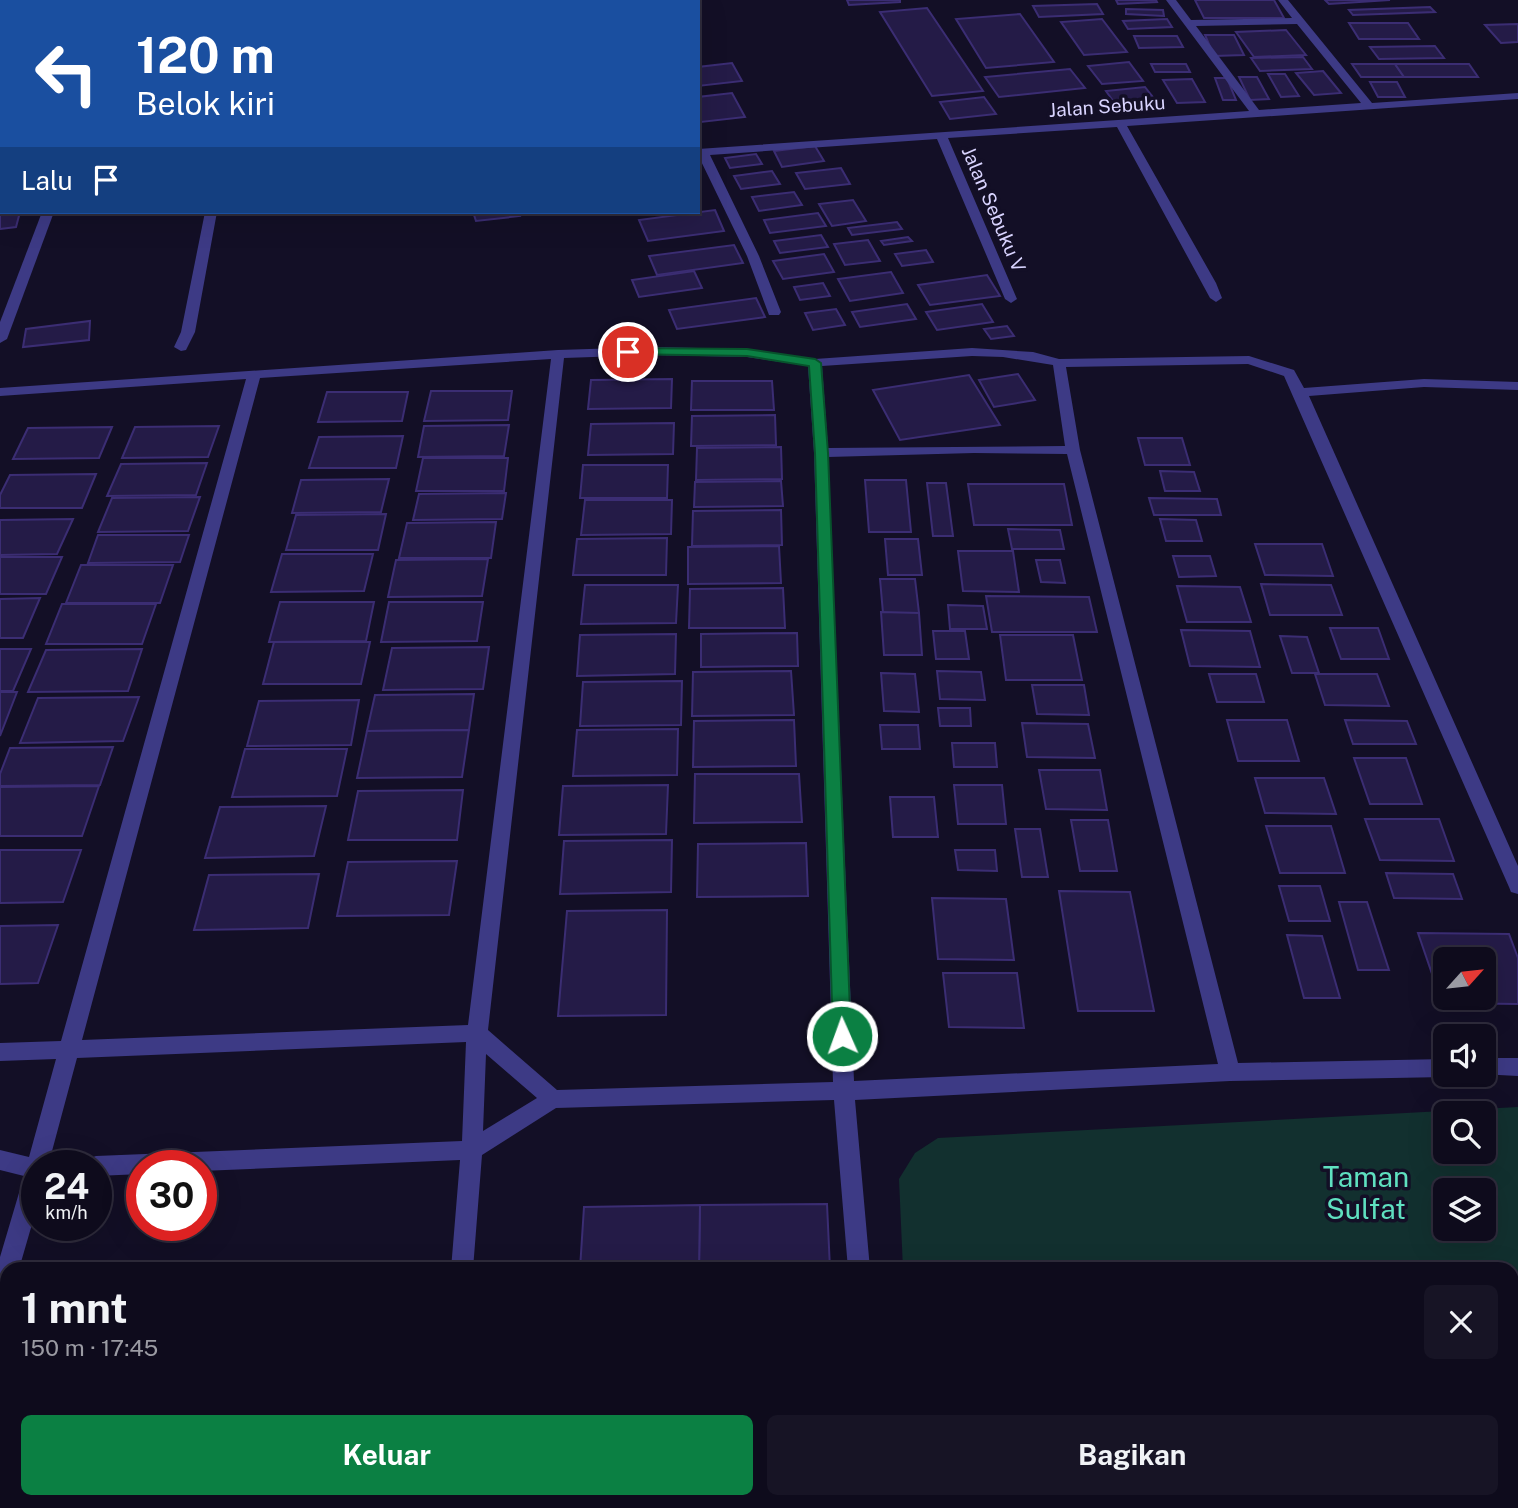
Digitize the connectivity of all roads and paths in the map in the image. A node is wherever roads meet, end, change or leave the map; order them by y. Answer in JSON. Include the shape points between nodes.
{"nodes":[{"id":1,"x":1171,"y":0,"type":"edge"},
{"id":2,"x":1283,"y":0,"type":"edge"},
{"id":3,"x":1300,"y":21,"type":"junction"},
{"id":4,"x":1187,"y":23,"type":"junction"},
{"id":5,"x":1518,"y":96,"type":"edge"},
{"id":6,"x":1368,"y":105,"type":"junction"},
{"id":7,"x":1255,"y":112,"type":"junction"},
{"id":8,"x":1120,"y":123,"type":"junction"},
{"id":9,"x":941,"y":135,"type":"junction"},
{"id":10,"x":700,"y":152,"type":"edge"},
{"id":11,"x":47,"y":214,"type":"edge"},
{"id":12,"x":211,"y":214,"type":"edge"},
{"id":13,"x":1216,"y":298,"type":"dead end"},
{"id":14,"x":1011,"y":299,"type":"dead end"},
{"id":15,"x":774,"y":312,"type":"dead end"},
{"id":16,"x":0,"y":340,"type":"edge"},
{"id":17,"x":181,"y":347,"type":"dead end"},
{"id":18,"x":558,"y":354,"type":"junction"},
{"id":19,"x":815,"y":363,"type":"junction"},
{"id":20,"x":1059,"y":363,"type":"junction"},
{"id":21,"x":254,"y":374,"type":"junction"},
{"id":22,"x":1518,"y":386,"type":"edge"},
{"id":23,"x":0,"y":392,"type":"edge"},
{"id":24,"x":1300,"y":392,"type":"junction"},
{"id":25,"x":1073,"y":450,"type":"junction"},
{"id":26,"x":821,"y":453,"type":"junction"},
{"id":27,"x":1518,"y":887,"type":"edge"},
{"id":28,"x":477,"y":1033,"type":"junction"},
{"id":29,"x":67,"y":1048,"type":"junction"},
{"id":30,"x":0,"y":1052,"type":"edge"},
{"id":31,"x":1496,"y":1067,"type":"edge"},
{"id":32,"x":1518,"y":1067,"type":"edge"},
{"id":33,"x":1433,"y":1068,"type":"edge"},
{"id":34,"x":1230,"y":1072,"type":"junction"},
{"id":35,"x":844,"y":1091,"type":"junction"},
{"id":36,"x":553,"y":1099,"type":"junction"},
{"id":37,"x":41,"y":1150,"type":"edge"},
{"id":38,"x":472,"y":1150,"type":"junction"},
{"id":39,"x":0,"y":1160,"type":"edge"},
{"id":40,"x":21,"y":1164,"type":"edge"},
{"id":41,"x":112,"y":1165,"type":"edge"},
{"id":42,"x":21,"y":1223,"type":"edge"},
{"id":43,"x":10,"y":1262,"type":"edge"},
{"id":44,"x":463,"y":1262,"type":"edge"},
{"id":45,"x":858,"y":1262,"type":"edge"}],
"edges":[{"from":1,"to":4,"type":"street"},
{"from":2,"to":3,"type":"street"},
{"from":3,"to":4,"type":"street"},
{"from":3,"to":6,"type":"street"},
{"from":4,"to":7,"type":"street"},
{"from":5,"to":6,"type":"street","name":"Jalan Sebuku"},
{"from":6,"to":7,"type":"street","name":"Jalan Sebuku"},
{"from":7,"to":8,"type":"street","name":"Jalan Sebuku"},
{"from":8,"to":9,"type":"street","name":"Jalan Sebuku"},
{"from":8,"to":13,"type":"street"},
{"from":9,"to":10,"type":"street","name":"Jalan Sebuku"},
{"from":9,"to":14,"type":"street","name":"Jalan Sebuku V"},
{"from":10,"to":15,"type":"street","via":[[753,256]]},
{"from":11,"to":16,"type":"street"},
{"from":12,"to":17,"type":"street","via":[[188,332]]},
{"from":18,"to":19,"type":"street","via":[[747,353]]},
{"from":18,"to":21,"type":"street"},
{"from":18,"to":28,"type":"street"},
{"from":19,"to":20,"type":"street","via":[[956,354],[1035,355]]},
{"from":19,"to":26,"type":"street"},
{"from":20,"to":24,"type":"street","via":[[1249,360],[1289,373]]},
{"from":20,"to":25,"type":"street"},
{"from":21,"to":23,"type":"street"},
{"from":21,"to":29,"type":"street"},
{"from":22,"to":24,"type":"street","via":[[1424,383]]},
{"from":24,"to":27,"type":"street"},
{"from":25,"to":26,"type":"street"},
{"from":25,"to":34,"type":"street"},
{"from":26,"to":35,"type":"street"},
{"from":28,"to":29,"type":"street"},
{"from":28,"to":36,"type":"street"},
{"from":28,"to":38,"type":"street"},
{"from":29,"to":30,"type":"street"},
{"from":29,"to":37,"type":"street"},
{"from":31,"to":32,"type":"street"},
{"from":33,"to":34,"type":"street"},
{"from":34,"to":35,"type":"street"},
{"from":35,"to":36,"type":"street"},
{"from":35,"to":45,"type":"street"},
{"from":36,"to":38,"type":"street"},
{"from":38,"to":41,"type":"street"},
{"from":38,"to":44,"type":"street"},
{"from":39,"to":40,"type":"street"},
{"from":42,"to":43,"type":"street"}]}
